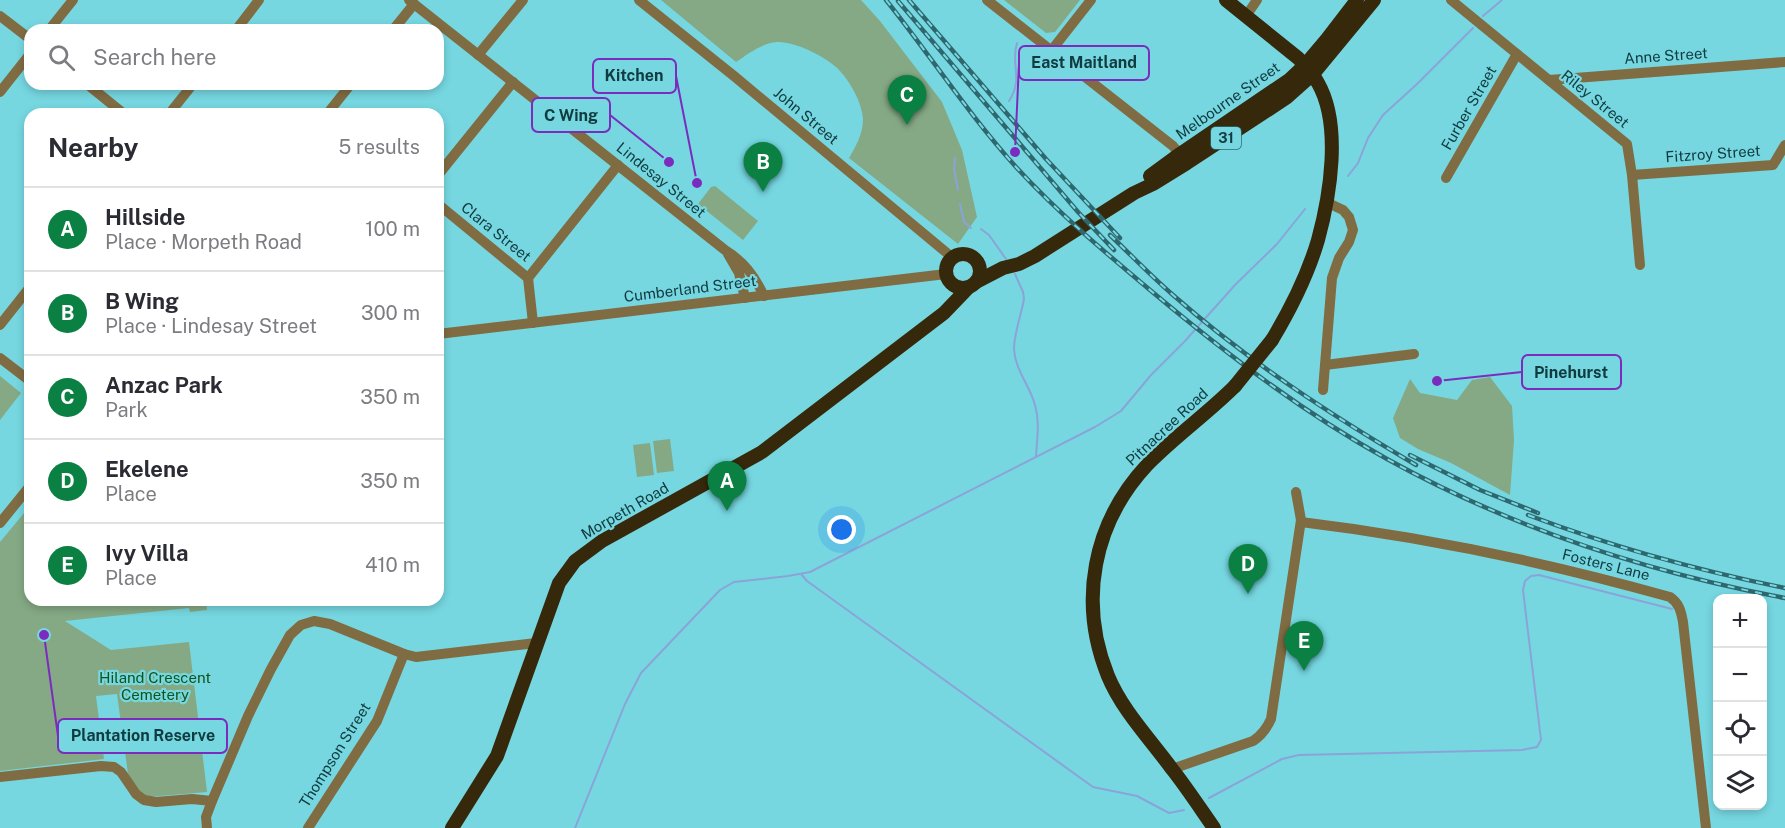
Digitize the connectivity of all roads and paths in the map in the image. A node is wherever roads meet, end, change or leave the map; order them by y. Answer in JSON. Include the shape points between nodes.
{"nodes":[{"id":1,"x":73,"y":0,"type":"edge"},
{"id":2,"x":259,"y":0,"type":"edge"},
{"id":3,"x":523,"y":0,"type":"edge"},
{"id":4,"x":639,"y":0,"type":"edge"},
{"id":5,"x":987,"y":0,"type":"edge"},
{"id":6,"x":1091,"y":0,"type":"edge"},
{"id":7,"x":1226,"y":0,"type":"edge"},
{"id":8,"x":1257,"y":0,"type":"edge"},
{"id":9,"x":1357,"y":0,"type":"edge"},
{"id":10,"x":1374,"y":0,"type":"edge"},
{"id":11,"x":1451,"y":0,"type":"edge"},
{"id":12,"x":411,"y":2,"type":"edge"},
{"id":13,"x":0,"y":16,"type":"edge"},
{"id":14,"x":1246,"y":16,"type":"junction"},
{"id":15,"x":54,"y":24,"type":"edge"},
{"id":16,"x":241,"y":24,"type":"edge"},
{"id":17,"x":397,"y":24,"type":"edge"},
{"id":18,"x":439,"y":24,"type":"edge"},
{"id":19,"x":444,"y":28,"type":"edge"},
{"id":20,"x":24,"y":34,"type":"edge"},
{"id":21,"x":1051,"y":51,"type":"junction"},
{"id":22,"x":1517,"y":54,"type":"junction"},
{"id":23,"x":478,"y":55,"type":"junction"},
{"id":24,"x":24,"y":62,"type":"edge"},
{"id":25,"x":1785,"y":62,"type":"edge"},
{"id":26,"x":1309,"y":70,"type":"junction"},
{"id":27,"x":1549,"y":80,"type":"junction"},
{"id":28,"x":513,"y":82,"type":"junction"},
{"id":29,"x":94,"y":90,"type":"edge"},
{"id":30,"x":188,"y":90,"type":"edge"},
{"id":31,"x":346,"y":90,"type":"edge"},
{"id":32,"x":0,"y":92,"type":"edge"},
{"id":33,"x":117,"y":108,"type":"edge"},
{"id":34,"x":175,"y":108,"type":"edge"},
{"id":35,"x":332,"y":108,"type":"edge"},
{"id":36,"x":1785,"y":145,"type":"edge"},
{"id":37,"x":1184,"y":158,"type":"junction"},
{"id":38,"x":618,"y":165,"type":"junction"},
{"id":39,"x":444,"y":168,"type":"edge"},
{"id":40,"x":1632,"y":175,"type":"junction"},
{"id":41,"x":1446,"y":178,"type":"dead end"},
{"id":42,"x":1326,"y":202,"type":"junction"},
{"id":43,"x":444,"y":209,"type":"edge"},
{"id":44,"x":724,"y":250,"type":"junction"},
{"id":45,"x":952,"y":258,"type":"junction"},
{"id":46,"x":974,"y":258,"type":"junction"},
{"id":47,"x":1640,"y":265,"type":"dead end"},
{"id":48,"x":1003,"y":268,"type":"junction"},
{"id":49,"x":528,"y":278,"type":"junction"},
{"id":50,"x":949,"y":279,"type":"junction"},
{"id":51,"x":972,"y":285,"type":"junction"},
{"id":52,"x":24,"y":295,"type":"edge"},
{"id":53,"x":764,"y":296,"type":"junction"},
{"id":54,"x":745,"y":298,"type":"junction"},
{"id":55,"x":933,"y":320,"type":"junction"},
{"id":56,"x":534,"y":323,"type":"junction"},
{"id":57,"x":0,"y":325,"type":"edge"},
{"id":58,"x":444,"y":333,"type":"edge"},
{"id":59,"x":1414,"y":354,"type":"dead end"},
{"id":60,"x":0,"y":358,"type":"edge"},
{"id":61,"x":1325,"y":365,"type":"junction"},
{"id":62,"x":24,"y":376,"type":"edge"},
{"id":63,"x":1323,"y":390,"type":"dead end"},
{"id":64,"x":1296,"y":492,"type":"dead end"},
{"id":65,"x":24,"y":493,"type":"edge"},
{"id":66,"x":1301,"y":522,"type":"junction"},
{"id":67,"x":0,"y":523,"type":"edge"},
{"id":68,"x":536,"y":643,"type":"junction"},
{"id":69,"x":404,"y":654,"type":"junction"},
{"id":70,"x":1172,"y":769,"type":"junction"},
{"id":71,"x":0,"y":777,"type":"edge"},
{"id":72,"x":212,"y":801,"type":"junction"},
{"id":73,"x":207,"y":828,"type":"edge"},
{"id":74,"x":308,"y":828,"type":"edge"},
{"id":75,"x":453,"y":828,"type":"edge"},
{"id":76,"x":1214,"y":828,"type":"edge"},
{"id":77,"x":1706,"y":828,"type":"edge"}],
"edges":[{"from":1,"to":15,"type":"street"},
{"from":2,"to":16,"type":"street"},
{"from":3,"to":23,"type":"street"},
{"from":4,"to":45,"type":"street","name":"John Street"},
{"from":5,"to":21,"type":"street"},
{"from":6,"to":21,"type":"street"},
{"from":7,"to":14,"type":"main road"},
{"from":8,"to":14,"type":"street"},
{"from":9,"to":26,"type":"main road","name":"Melbourne Street","number":"31"},
{"from":10,"to":26,"type":"main road","name":"Melbourne Street","number":"31"},
{"from":11,"to":22,"type":"street","name":"Riley Street"},
{"from":12,"to":17,"type":"street"},
{"from":12,"to":18,"type":"street","name":"Lindesay Street"},
{"from":13,"to":20,"type":"street"},
{"from":14,"to":26,"type":"main road"},
{"from":19,"to":23,"type":"street","name":"Lindesay Street"},
{"from":21,"to":37,"type":"street"},
{"from":22,"to":27,"type":"street","name":"Riley Street"},
{"from":22,"to":41,"type":"street","name":"Furber Street"},
{"from":23,"to":28,"type":"street","name":"Lindesay Street"},
{"from":24,"to":32,"type":"street"},
{"from":25,"to":27,"type":"street","name":"Anne Street"},
{"from":26,"to":37,"type":"main road","name":"Melbourne Street","number":"31","via":[[1298,88],[1267,111]]},
{"from":26,"to":42,"type":"main road","name":"Pitnacree Road","via":[[1325,97],[1331,132]]},
{"from":27,"to":40,"type":"street","name":"Riley Street","via":[[1627,144]]},
{"from":28,"to":38,"type":"street","name":"Lindesay Street"},
{"from":28,"to":39,"type":"street"},
{"from":29,"to":33,"type":"street"},
{"from":30,"to":34,"type":"street"},
{"from":31,"to":35,"type":"street"},
{"from":36,"to":40,"type":"street","name":"Fitzroy Street","via":[[1773,165]]},
{"from":37,"to":48,"type":"main road","name":"Melbourne Street","number":"31","via":[[1152,184],[1035,256]]},
{"from":38,"to":44,"type":"street","name":"Lindesay Street"},
{"from":38,"to":49,"type":"street"},
{"from":40,"to":47,"type":"street","name":"Riley Street"},
{"from":42,"to":61,"type":"street","via":[[1343,210],[1353,230],[1332,278]]},
{"from":42,"to":70,"type":"main road","name":"Pitnacree Road","bridge":true,"via":[[1317,242],[1272,340],[1235,386],[1147,465],[1125,492],[1100,544],[1093,575],[1097,645],[1108,677],[1126,708]]},
{"from":43,"to":49,"type":"street","name":"Clara Street"},
{"from":44,"to":53,"type":"street","name":"Lindesay Street","via":[[748,268]]},
{"from":44,"to":54,"type":"street","name":"Lindesay Street","via":[[739,273]]},
{"from":45,"to":46,"type":"main road","via":[[964,254]]},
{"from":45,"to":50,"type":"main road","number":"31","via":[[947,264]]},
{"from":46,"to":48,"type":"main road"},
{"from":46,"to":51,"type":"main road","via":[[980,272]]},
{"from":48,"to":51,"type":"main road","name":"Melbourne Street","number":"31"},
{"from":49,"to":56,"type":"street","name":"Clara Street"},
{"from":50,"to":51,"type":"main road","via":[[959,288]]},
{"from":50,"to":53,"type":"street","name":"Cumberland Street"},
{"from":50,"to":55,"type":"main road","name":"Morpeth Road","number":"31","via":[[945,303]]},
{"from":51,"to":55,"type":"main road","name":"Morpeth Road","number":"31"},
{"from":52,"to":57,"type":"street"},
{"from":53,"to":54,"type":"street","name":"Cumberland Street"},
{"from":54,"to":56,"type":"street","name":"Cumberland Street"},
{"from":55,"to":68,"type":"main road","name":"Morpeth Road","number":"31","via":[[762,452],[602,541],[575,561],[559,583]]},
{"from":56,"to":58,"type":"street","name":"Cumberland Street"},
{"from":59,"to":61,"type":"street"},
{"from":60,"to":62,"type":"street"},
{"from":61,"to":63,"type":"street"},
{"from":64,"to":66,"type":"street"},
{"from":65,"to":67,"type":"street"},
{"from":66,"to":70,"type":"street","via":[[1267,727],[1253,741]]},
{"from":66,"to":77,"type":"street","name":"Fosters Lane","via":[[1484,551],[1674,600],[1683,622]]},
{"from":68,"to":69,"type":"street","via":[[416,657]]},
{"from":68,"to":75,"type":"main road","name":"Morpeth Road","number":"31","via":[[497,756]]},
{"from":69,"to":72,"type":"street","via":[[330,624],[314,621],[301,625],[271,669]]},
{"from":69,"to":74,"type":"street","name":"Thompson Street","via":[[377,721]]},
{"from":70,"to":76,"type":"main road","name":"Pitnacree Road"},
{"from":71,"to":72,"type":"street","via":[[114,767],[144,800]]},
{"from":72,"to":73,"type":"street"}]}
